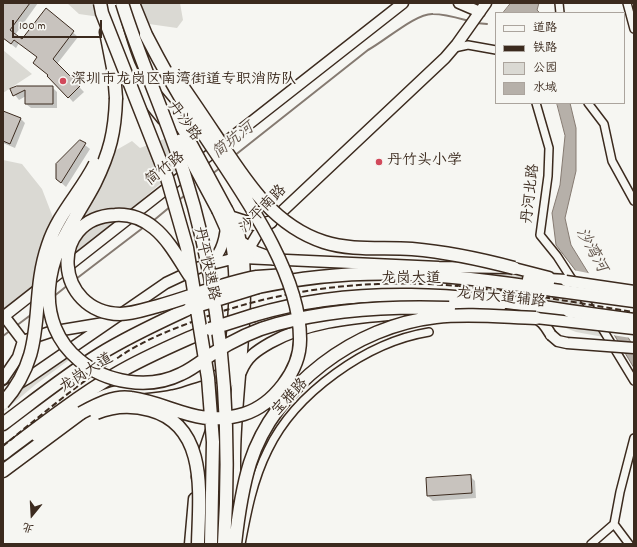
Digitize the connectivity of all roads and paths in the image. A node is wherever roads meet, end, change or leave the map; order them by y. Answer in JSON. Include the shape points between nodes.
{"nodes":[{"id":1,"x":110,"y":3,"type":"edge"},
{"id":2,"x":121,"y":3,"type":"edge"},
{"id":3,"x":133,"y":3,"type":"edge"},
{"id":4,"x":403,"y":3,"type":"edge"},
{"id":5,"x":459,"y":3,"type":"edge"},
{"id":6,"x":627,"y":3,"type":"edge"},
{"id":7,"x":101,"y":8,"type":"edge"},
{"id":8,"x":481,"y":11,"type":"edge"},
{"id":9,"x":629,"y":18,"type":"edge"},
{"id":10,"x":634,"y":29,"type":"edge"},
{"id":11,"x":146,"y":35,"type":"junction"},
{"id":12,"x":454,"y":48,"type":"junction"},
{"id":13,"x":495,"y":50,"type":"edge"},
{"id":14,"x":116,"y":98,"type":"junction"},
{"id":15,"x":536,"y":104,"type":"edge"},
{"id":16,"x":589,"y":104,"type":"edge"},
{"id":17,"x":183,"y":137,"type":"junction"},
{"id":18,"x":634,"y":201,"type":"edge"},
{"id":19,"x":226,"y":216,"type":"junction"},
{"id":20,"x":271,"y":222,"type":"junction"},
{"id":21,"x":240,"y":258,"type":"junction"},
{"id":22,"x":274,"y":259,"type":"joint"},
{"id":23,"x":301,"y":260,"type":"junction"},
{"id":24,"x":213,"y":263,"type":"junction"},
{"id":25,"x":514,"y":268,"type":"junction"},
{"id":26,"x":194,"y":281,"type":"junction"},
{"id":27,"x":566,"y":281,"type":"junction"},
{"id":28,"x":257,"y":282,"type":"junction"},
{"id":29,"x":551,"y":285,"type":"junction"},
{"id":30,"x":634,"y":291,"type":"edge"},
{"id":31,"x":394,"y":295,"type":"junction"},
{"id":32,"x":634,"y":301,"type":"edge"},
{"id":33,"x":449,"y":308,"type":"junction"},
{"id":34,"x":567,"y":316,"type":"junction"},
{"id":35,"x":5,"y":317,"type":"edge"},
{"id":36,"x":536,"y":318,"type":"junction"},
{"id":37,"x":109,"y":322,"type":"junction"},
{"id":38,"x":634,"y":326,"type":"edge"},
{"id":39,"x":429,"y":332,"type":"dead end"},
{"id":40,"x":551,"y":335,"type":"junction"},
{"id":41,"x":23,"y":339,"type":"junction"},
{"id":42,"x":634,"y":348,"type":"edge"},
{"id":43,"x":240,"y":374,"type":"junction"},
{"id":44,"x":3,"y":379,"type":"edge"},
{"id":45,"x":227,"y":381,"type":"junction"},
{"id":46,"x":634,"y":381,"type":"edge"},
{"id":47,"x":3,"y":393,"type":"edge"},
{"id":48,"x":3,"y":403,"type":"edge"},
{"id":49,"x":83,"y":415,"type":"junction"},
{"id":50,"x":3,"y":424,"type":"edge"},
{"id":51,"x":634,"y":438,"type":"edge"},
{"id":52,"x":3,"y":454,"type":"edge"},
{"id":53,"x":3,"y":471,"type":"edge"},
{"id":54,"x":234,"y":480,"type":"junction"},
{"id":55,"x":256,"y":480,"type":"junction"},
{"id":56,"x":614,"y":524,"type":"junction"},
{"id":57,"x":191,"y":544,"type":"edge"},
{"id":58,"x":198,"y":544,"type":"edge"},
{"id":59,"x":211,"y":544,"type":"edge"},
{"id":60,"x":224,"y":544,"type":"edge"},
{"id":61,"x":235,"y":544,"type":"edge"},
{"id":62,"x":241,"y":544,"type":"edge"},
{"id":63,"x":591,"y":544,"type":"edge"},
{"id":64,"x":629,"y":544,"type":"edge"}],
"edges":[{"from":1,"to":17,"type":"main road","name":"丹沙路","via":[[131,72],[143,94]]},
{"from":2,"to":17,"type":"main road","name":"丹沙路","via":[[132,49],[143,75]]},
{"from":2,"to":60,"type":"highway","name":"丹平快速路","bridge":true,"via":[[184,173],[209,268],[223,370],[226,480]]},
{"from":3,"to":11,"type":"highway"},
{"from":4,"to":35,"type":"main road","name":"简竹路"},
{"from":5,"to":8,"type":"main road"},
{"from":6,"to":9,"type":"street"},
{"from":7,"to":14,"type":"highway","bridge":true,"via":[[114,73]]},
{"from":7,"to":26,"type":"highway","name":"丹平快速路","bridge":true,"via":[[167,178]]},
{"from":8,"to":12,"type":"main road","name":"沙平南路"},
{"from":9,"to":10,"type":"street"},
{"from":11,"to":25,"type":"highway","bridge":true,"via":[[256,194],[286,224],[325,243],[357,248],[445,252]]},
{"from":11,"to":49,"type":"highway","bridge":true,"via":[[170,83],[246,200],[276,255],[289,284],[296,310],[300,341],[298,355],[292,372],[276,395],[246,414],[210,419],[130,398],[110,400]]},
{"from":12,"to":13,"type":"street","via":[[468,45]]},
{"from":12,"to":20,"type":"main road","name":"沙平南路"},
{"from":14,"to":33,"type":"highway","bridge":true,"via":[[115,127],[110,147],[94,185],[57,250],[51,269],[49,290],[50,311],[57,333],[68,351],[94,371],[110,378],[158,382],[181,374],[228,344],[278,323],[378,308]]},
{"from":14,"to":48,"type":"highway","bridge":true,"via":[[97,160],[67,206],[47,246],[35,339],[30,357],[19,380]]},
{"from":15,"to":46,"type":"street","name":"丹河北路","via":[[549,148],[540,235],[557,256]]},
{"from":16,"to":18,"type":"street","via":[[604,124],[612,161]]},
{"from":17,"to":19,"type":"main road","name":"丹沙路","bridge":true},
{"from":19,"to":20,"type":"main road","via":[[256,224]]},
{"from":19,"to":21,"type":"main road","name":"丹沙路"},
{"from":19,"to":21,"type":"main road","name":"丹沙路","via":[[232,243]]},
{"from":19,"to":24,"type":"main road","via":[[220,249]]},
{"from":20,"to":21,"type":"main road","name":"沙平南路","via":[[257,235]]},
{"from":20,"to":23,"type":"main road","via":[[269,236],[273,247],[283,255]]},
{"from":21,"to":22,"type":"main road"},
{"from":21,"to":24,"type":"main road"},
{"from":21,"to":24,"type":"main road","via":[[230,267]]},
{"from":21,"to":43,"type":"highway"},
{"from":21,"to":45,"type":"highway"},
{"from":22,"to":23,"type":"main road","name":"龙岗大道辅路"},
{"from":23,"to":25,"type":"main road","name":"龙岗大道辅路"},
{"from":24,"to":37,"type":"main road","via":[[189,271],[166,283]]},
{"from":25,"to":27,"type":"main road","name":"龙岗大道辅路"},
{"from":26,"to":28,"type":"highway","bridge":true,"via":[[154,228],[128,215],[99,217],[85,225],[74,236],[69,251],[67,266],[70,282],[77,293],[90,304],[118,314],[133,313],[173,302],[214,287]]},
{"from":26,"to":59,"type":"highway","name":"丹平快速路","bridge":true,"via":[[208,378],[213,442]]},
{"from":27,"to":29,"type":"highway"},
{"from":27,"to":30,"type":"main road","name":"龙岗大道辅路","bridge":true},
{"from":28,"to":29,"type":"highway","name":"龙岗大道","via":[[293,275],[387,272]]},
{"from":28,"to":50,"type":"highway","name":"龙岗大道","bridge":true,"via":[[190,308],[101,353]]},
{"from":29,"to":32,"type":"highway","bridge":true},
{"from":31,"to":34,"type":"highway","name":"龙岗大道","via":[[499,300]]},
{"from":31,"to":36,"type":"highway"},
{"from":31,"to":52,"type":"highway","name":"龙岗大道","bridge":true,"via":[[303,304],[254,315],[196,336],[145,358],[116,374],[66,406]]},
{"from":33,"to":36,"type":"main road","name":"龙岗大道辅路"},
{"from":33,"to":43,"type":"main road","name":"龙岗大道辅路","via":[[313,324],[279,338],[255,352],[246,361]]},
{"from":34,"to":36,"type":"main road","name":"龙岗大道辅路","bridge":true},
{"from":34,"to":38,"type":"highway","name":"龙岗大道","bridge":true},
{"from":34,"to":40,"type":"main road","via":[[556,324]]},
{"from":35,"to":41,"type":"main road"},
{"from":36,"to":40,"type":"main road"},
{"from":36,"to":61,"type":"highway","bridge":true,"via":[[452,315],[417,320],[378,332],[324,363],[286,400],[263,434],[250,462]]},
{"from":37,"to":41,"type":"main road"},
{"from":37,"to":47,"type":"main road"},
{"from":39,"to":55,"type":"street","name":"宝雅路","via":[[390,342],[351,363],[323,384],[284,424],[268,450]]},
{"from":40,"to":42,"type":"main road","bridge":true,"via":[[558,341],[567,343]]},
{"from":41,"to":44,"type":"main road","via":[[18,357]]},
{"from":43,"to":54,"type":"highway"},
{"from":45,"to":52,"type":"main road","via":[[211,374],[202,374],[173,384],[113,392],[86,402]]},
{"from":45,"to":57,"type":"highway","via":[[202,460],[195,497]]},
{"from":49,"to":53,"type":"highway"},
{"from":49,"to":58,"type":"highway","bridge":true,"via":[[118,407],[136,406],[162,413],[182,428],[192,448],[199,481]]},
{"from":51,"to":56,"type":"street"},
{"from":54,"to":55,"type":"street","via":[[246,488]]},
{"from":54,"to":62,"type":"highway"},
{"from":55,"to":62,"type":"street","name":"宝雅路"},
{"from":56,"to":63,"type":"street"},
{"from":56,"to":64,"type":"street"}]}
